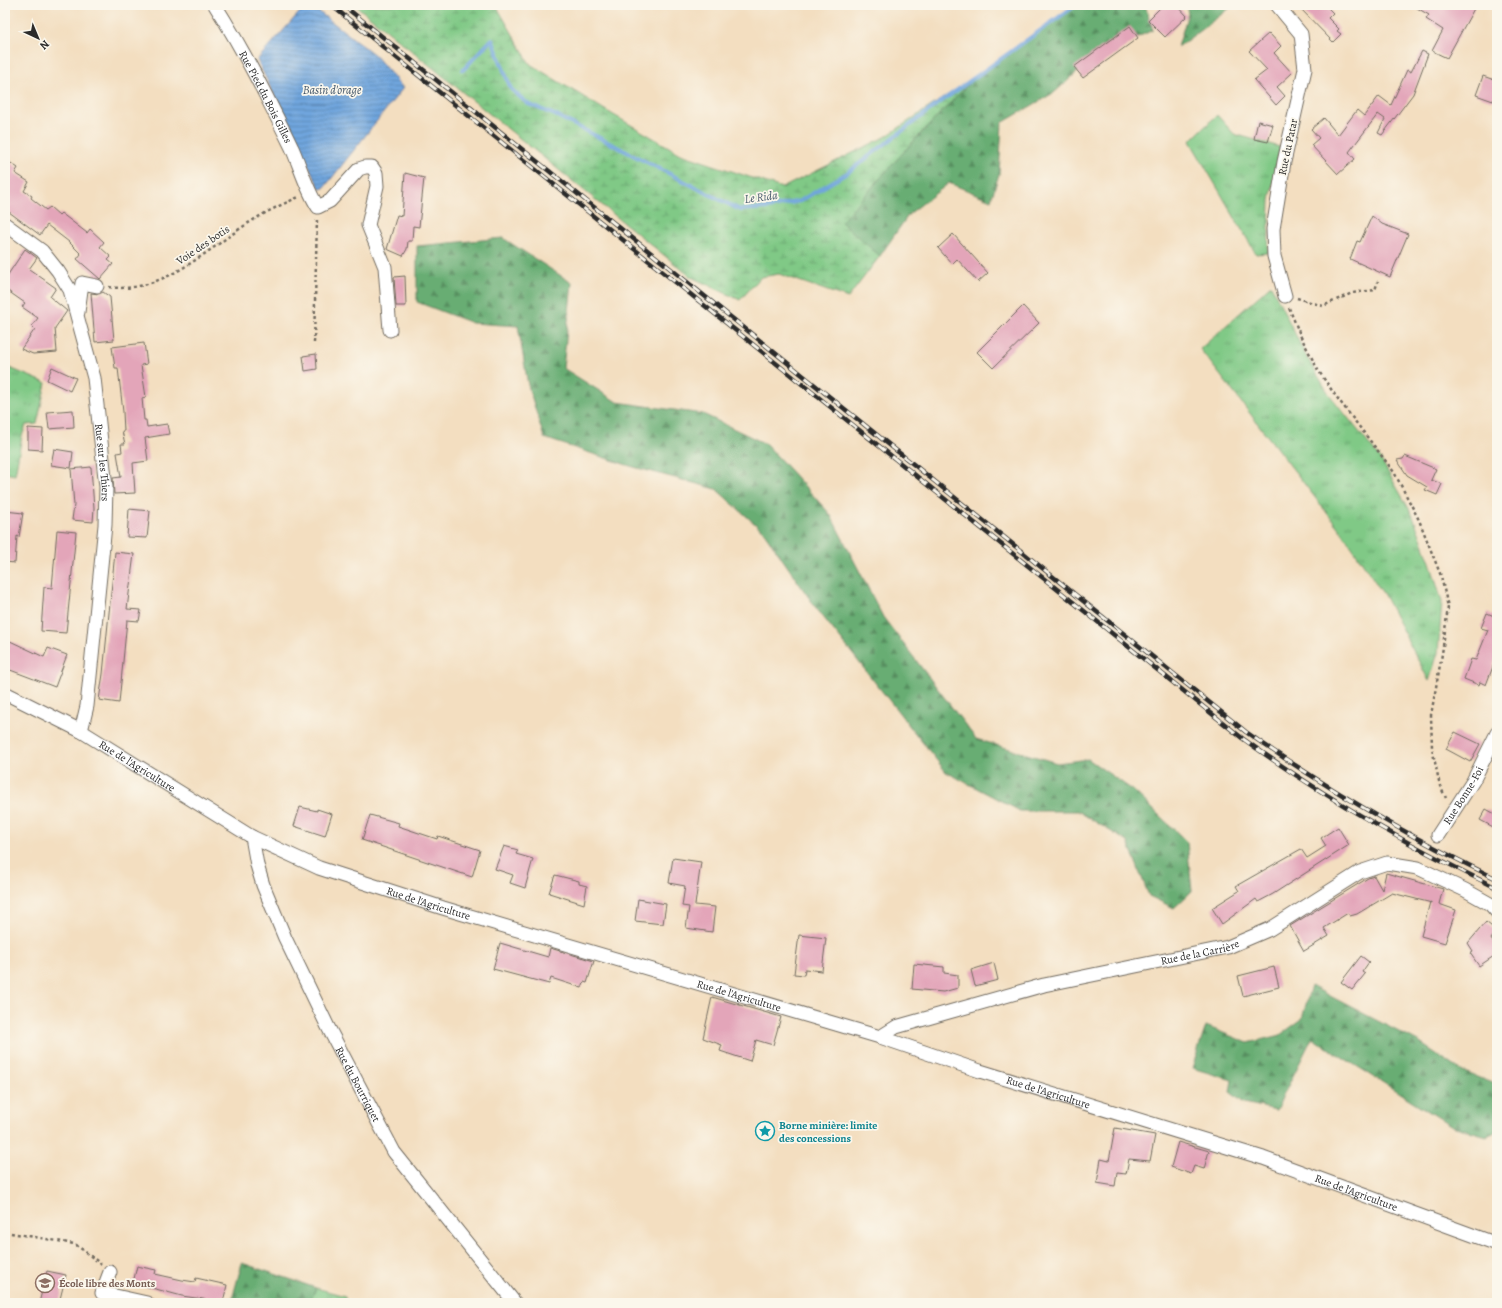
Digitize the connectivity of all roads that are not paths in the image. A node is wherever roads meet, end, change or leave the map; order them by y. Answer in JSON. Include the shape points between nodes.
{"nodes":[{"id":1,"x":215,"y":5,"type":"edge"},
{"id":2,"x":1278,"y":5,"type":"edge"},
{"id":3,"x":5,"y":224,"type":"edge"},
{"id":4,"x":97,"y":286,"type":"road end"},
{"id":5,"x":1284,"y":293,"type":"road end"},
{"id":6,"x":78,"y":316,"type":"junction"},
{"id":7,"x":390,"y":330,"type":"dead end"},
{"id":8,"x":5,"y":693,"type":"edge"},
{"id":9,"x":81,"y":730,"type":"junction"},
{"id":10,"x":1497,"y":733,"type":"edge"},
{"id":11,"x":1438,"y":835,"type":"dead end"},
{"id":12,"x":252,"y":837,"type":"junction"},
{"id":13,"x":1497,"y":912,"type":"edge"},
{"id":14,"x":880,"y":1037,"type":"junction"},
{"id":15,"x":1497,"y":1244,"type":"edge"},
{"id":16,"x":110,"y":1272,"type":"road end"},
{"id":17,"x":147,"y":1303,"type":"edge"},
{"id":18,"x":515,"y":1303,"type":"edge"}],
"edges":[{"from":1,"to":7,"type":"street","name":"Rue Pied du Bois Gilles","via":[[269,102],[318,206],[330,201],[359,169],[372,167],[376,173],[377,186],[368,225],[384,266]]},
{"from":2,"to":5,"type":"street","name":"Rue du Patar","via":[[1302,34],[1305,70],[1284,162],[1273,229],[1274,256]]},
{"from":3,"to":6,"type":"street","name":"Rue sur les Thiers","via":[[42,251],[58,271],[70,290]]},
{"from":4,"to":6,"type":"street","via":[[82,283]]},
{"from":6,"to":9,"type":"street","name":"Rue sur les Thiers","via":[[94,378],[106,488],[105,525],[87,706]]},
{"from":8,"to":9,"type":"street","name":"Rue de l'Agriculture"},
{"from":9,"to":12,"type":"street","name":"Rue de l'Agriculture"},
{"from":10,"to":11,"type":"street","name":"Rue Bonne-Foi","via":[[1473,781]]},
{"from":12,"to":14,"type":"street","name":"Rue de l'Agriculture","via":[[319,868],[443,908]]},
{"from":12,"to":18,"type":"street","name":"Rue du Bourriquet","via":[[261,878],[284,938],[394,1152]]},
{"from":13,"to":14,"type":"street","name":"Rue de la Carrière","via":[[1485,901],[1431,874],[1405,864],[1387,863],[1360,872],[1270,930],[1228,947],[1044,985],[896,1027]]},
{"from":14,"to":15,"type":"street","name":"Rue de l'Agriculture","via":[[988,1074],[1263,1158]]},
{"from":16,"to":17,"type":"street","via":[[102,1293]]}]}
